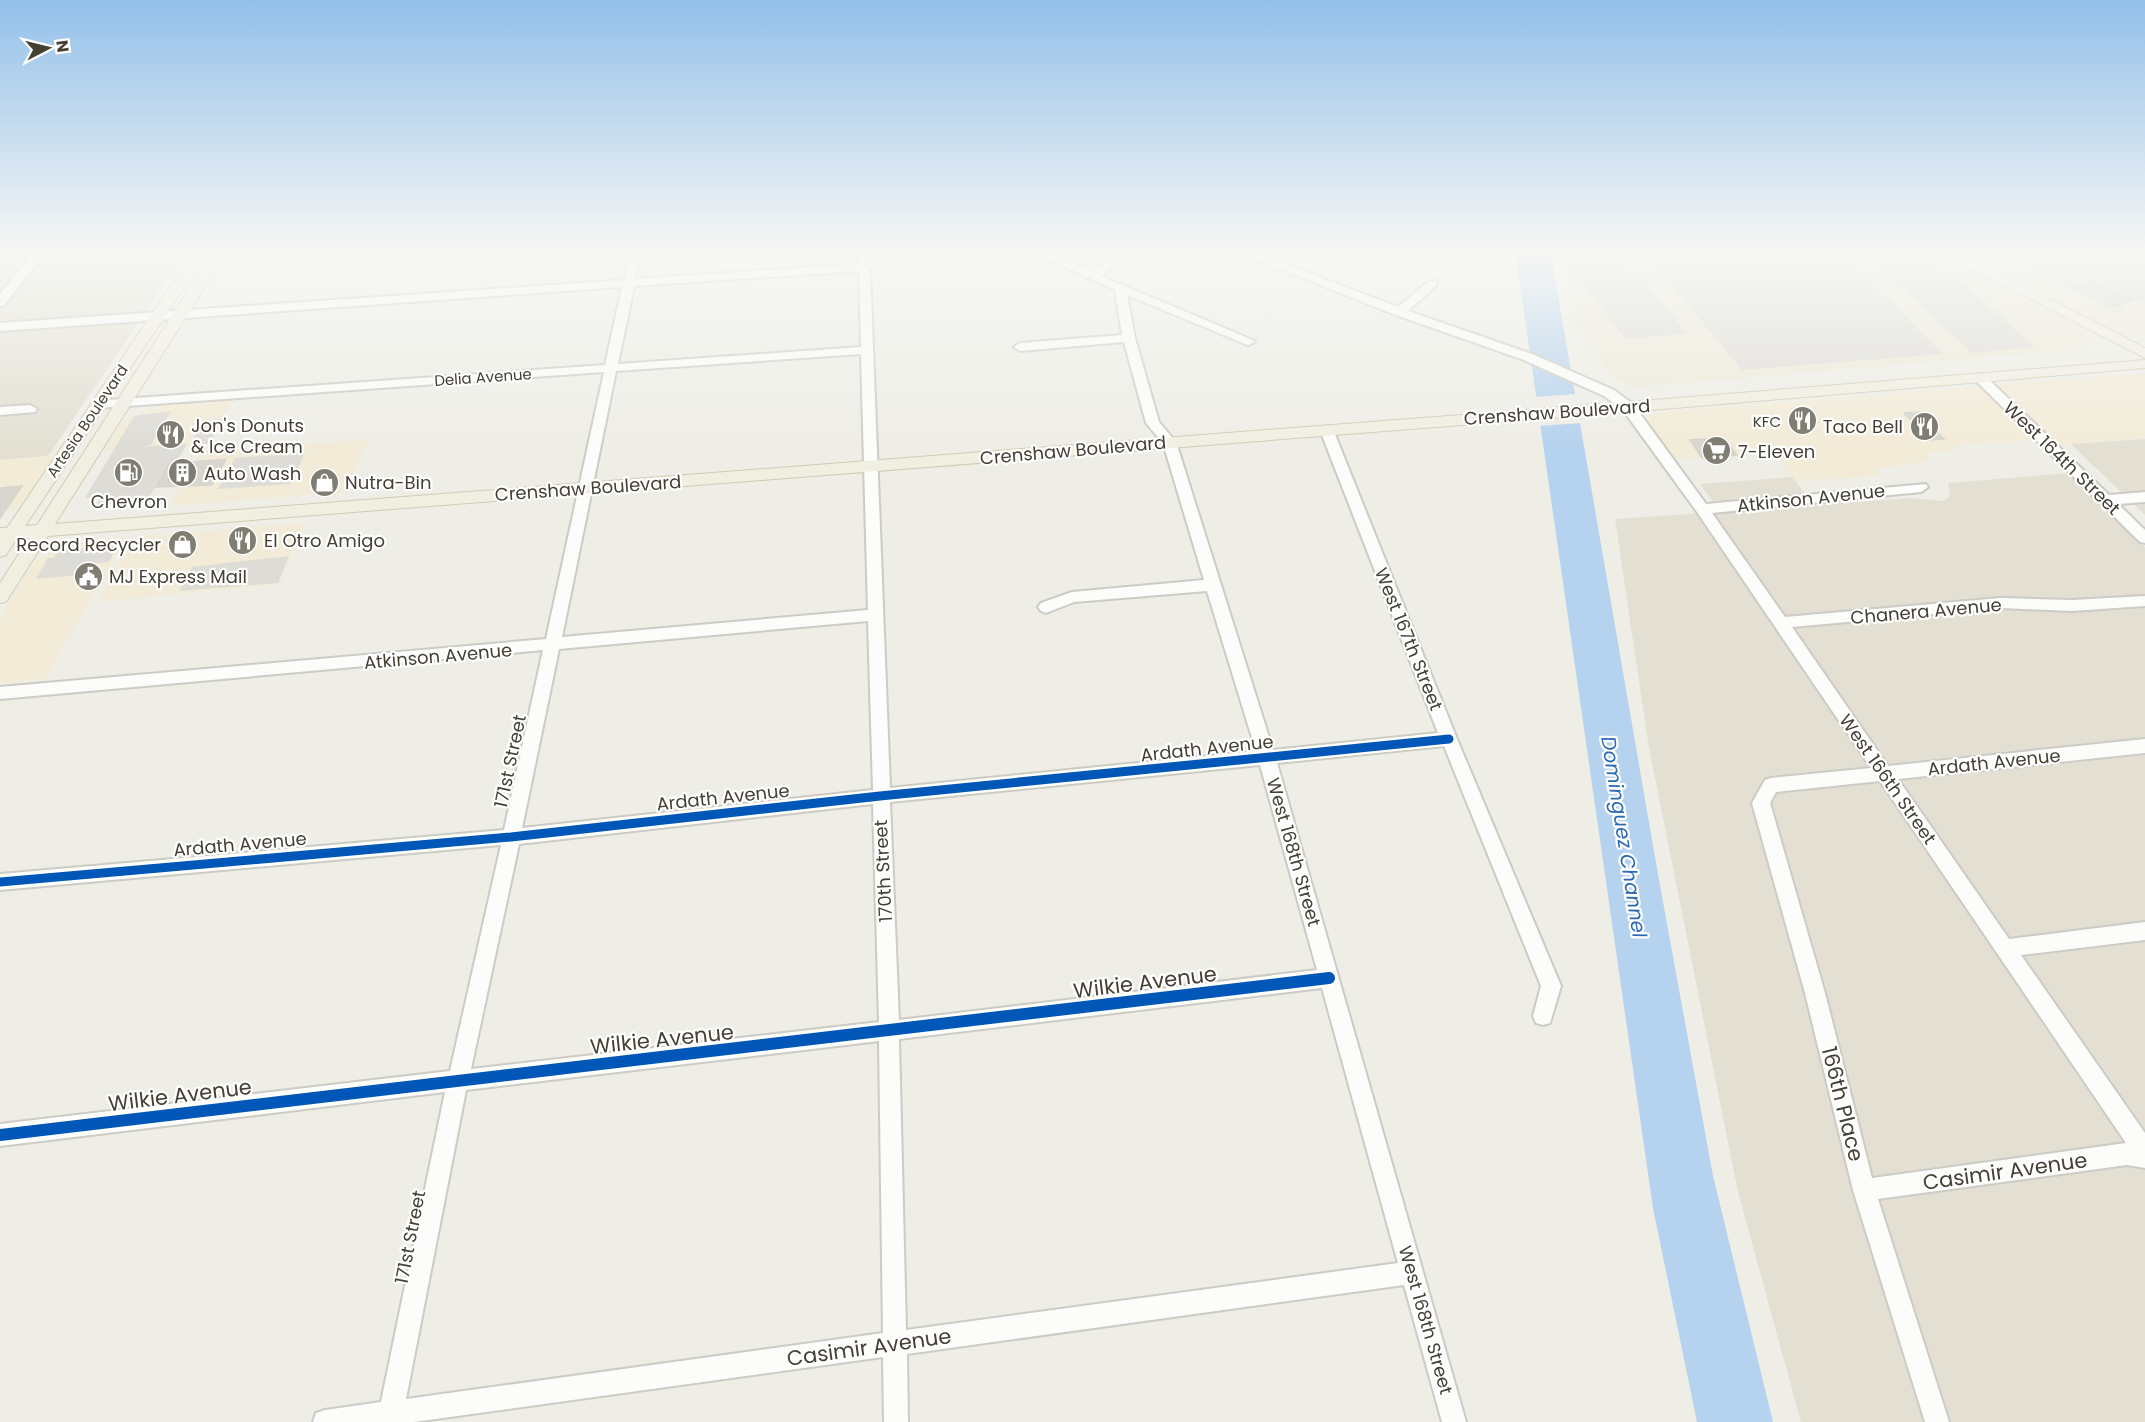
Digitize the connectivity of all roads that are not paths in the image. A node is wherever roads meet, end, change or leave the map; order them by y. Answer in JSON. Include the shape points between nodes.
{"nodes":[{"id":1,"x":172,"y":315,"type":"edge"},
{"id":2,"x":180,"y":315,"type":"edge"},
{"id":3,"x":622,"y":315,"type":"edge"},
{"id":4,"x":865,"y":315,"type":"edge"},
{"id":5,"x":1125,"y":315,"type":"edge"},
{"id":6,"x":1187,"y":315,"type":"edge"},
{"id":7,"x":1410,"y":315,"type":"edge"},
{"id":8,"x":2070,"y":315,"type":"edge"},
{"id":9,"x":157,"y":316,"type":"junction"},
{"id":10,"x":0,"y":327,"type":"edge"},
{"id":11,"x":1130,"y":338,"type":"junction"},
{"id":12,"x":1249,"y":341,"type":"dead end"},
{"id":13,"x":1020,"y":347,"type":"dead end"},
{"id":14,"x":866,"y":350,"type":"junction"},
{"id":15,"x":2145,"y":354,"type":"edge"},
{"id":16,"x":2145,"y":364,"type":"edge"},
{"id":17,"x":611,"y":368,"type":"junction"},
{"id":18,"x":1980,"y":378,"type":"junction"},
{"id":19,"x":124,"y":403,"type":"junction"},
{"id":20,"x":99,"y":404,"type":"junction"},
{"id":21,"x":1628,"y":407,"type":"junction"},
{"id":22,"x":30,"y":409,"type":"dead end"},
{"id":23,"x":0,"y":411,"type":"edge"},
{"id":24,"x":1327,"y":430,"type":"junction"},
{"id":25,"x":1169,"y":442,"type":"junction"},
{"id":26,"x":871,"y":466,"type":"junction"},
{"id":27,"x":1921,"y":487,"type":"dead end"},
{"id":28,"x":586,"y":489,"type":"junction"},
{"id":29,"x":2145,"y":496,"type":"edge"},
{"id":30,"x":2106,"y":500,"type":"junction"},
{"id":31,"x":1702,"y":508,"type":"junction"},
{"id":32,"x":42,"y":531,"type":"junction"},
{"id":33,"x":6,"y":534,"type":"edge"},
{"id":34,"x":2145,"y":538,"type":"edge"},
{"id":35,"x":0,"y":551,"type":"edge"},
{"id":36,"x":1212,"y":585,"type":"junction"},
{"id":37,"x":0,"y":597,"type":"edge"},
{"id":38,"x":2145,"y":601,"type":"edge"},
{"id":39,"x":1046,"y":607,"type":"dead end"},
{"id":40,"x":876,"y":615,"type":"junction"},
{"id":41,"x":1779,"y":623,"type":"junction"},
{"id":42,"x":550,"y":646,"type":"junction"},
{"id":43,"x":0,"y":693,"type":"edge"},
{"id":44,"x":1449,"y":739,"type":"junction"},
{"id":45,"x":2145,"y":746,"type":"edge"},
{"id":46,"x":1267,"y":759,"type":"junction"},
{"id":47,"x":1884,"y":774,"type":"junction"},
{"id":48,"x":1771,"y":785,"type":"joint"},
{"id":49,"x":879,"y":796,"type":"junction"},
{"id":50,"x":511,"y":837,"type":"junction"},
{"id":51,"x":0,"y":882,"type":"edge"},
{"id":52,"x":2145,"y":931,"type":"edge"},
{"id":53,"x":2007,"y":948,"type":"junction"},
{"id":54,"x":1329,"y":978,"type":"junction"},
{"id":55,"x":1543,"y":1016,"type":"dead end"},
{"id":56,"x":889,"y":1032,"type":"junction"},
{"id":57,"x":458,"y":1080,"type":"junction"},
{"id":58,"x":0,"y":1135,"type":"edge"},
{"id":59,"x":2145,"y":1152,"type":"edge"},
{"id":60,"x":2145,"y":1157,"type":"edge"},
{"id":61,"x":1864,"y":1190,"type":"junction"},
{"id":62,"x":1412,"y":1272,"type":"junction"},
{"id":63,"x":895,"y":1344,"type":"junction"},
{"id":64,"x":390,"y":1418,"type":"edge"},
{"id":65,"x":325,"y":1422,"type":"edge"},
{"id":66,"x":896,"y":1422,"type":"edge"},
{"id":67,"x":1454,"y":1422,"type":"edge"},
{"id":68,"x":1937,"y":1422,"type":"edge"}],
"edges":[{"from":1,"to":9,"type":"street"},
{"from":2,"to":19,"type":"main road","name":"Artesia Boulevard"},
{"from":3,"to":17,"type":"street","name":"171st Street"},
{"from":4,"to":14,"type":"street","name":"170th Street"},
{"from":5,"to":11,"type":"street","name":"West 168th Street"},
{"from":6,"to":12,"type":"street"},
{"from":7,"to":21,"type":"street","name":"West 166th Street","via":[[1574,376]]},
{"from":8,"to":15,"type":"main road"},
{"from":9,"to":10,"type":"street"},
{"from":9,"to":20,"type":"main road","name":"Artesia Boulevard"},
{"from":11,"to":13,"type":"street"},
{"from":11,"to":25,"type":"street","name":"West 168th Street","via":[[1154,423]]},
{"from":14,"to":17,"type":"street","name":"Delia Avenue"},
{"from":14,"to":26,"type":"street","name":"170th Street"},
{"from":16,"to":18,"type":"main road","name":"Crenshaw Boulevard"},
{"from":17,"to":19,"type":"street","name":"Delia Avenue"},
{"from":17,"to":28,"type":"street","name":"171st Street"},
{"from":18,"to":21,"type":"main road","name":"Crenshaw Boulevard"},
{"from":18,"to":30,"type":"street","name":"West 164th Street"},
{"from":19,"to":20,"type":"street","name":"Delia Avenue"},
{"from":19,"to":32,"type":"main road","name":"Artesia Boulevard"},
{"from":20,"to":33,"type":"main road","name":"Artesia Boulevard"},
{"from":21,"to":24,"type":"main road","name":"Crenshaw Boulevard"},
{"from":21,"to":31,"type":"street","name":"West 166th Street"},
{"from":22,"to":23,"type":"street"},
{"from":24,"to":25,"type":"main road","name":"Crenshaw Boulevard"},
{"from":24,"to":44,"type":"street","name":"West 167th Street"},
{"from":25,"to":26,"type":"main road","name":"Crenshaw Boulevard"},
{"from":25,"to":36,"type":"street","name":"West 168th Street"},
{"from":26,"to":28,"type":"main road","name":"Crenshaw Boulevard"},
{"from":26,"to":40,"type":"street","name":"170th Street"},
{"from":27,"to":31,"type":"street","name":"Atkinson Avenue"},
{"from":28,"to":32,"type":"main road","name":"Crenshaw Boulevard"},
{"from":28,"to":42,"type":"street","name":"171st Street"},
{"from":29,"to":30,"type":"street"},
{"from":30,"to":34,"type":"street","name":"West 164th Street"},
{"from":31,"to":41,"type":"street","name":"West 166th Street"},
{"from":32,"to":33,"type":"main road","name":"Crenshaw Boulevard"},
{"from":32,"to":37,"type":"main road","name":"Artesia Boulevard"},
{"from":33,"to":35,"type":"main road","name":"Artesia Boulevard"},
{"from":36,"to":39,"type":"street","via":[[1072,597]]},
{"from":36,"to":46,"type":"street","name":"West 168th Street"},
{"from":38,"to":41,"type":"street","name":"Chanera Avenue","via":[[2080,607],[2000,603]]},
{"from":40,"to":42,"type":"street","name":"Atkinson Avenue"},
{"from":40,"to":49,"type":"street","name":"170th Street"},
{"from":41,"to":47,"type":"street","name":"West 166th Street"},
{"from":42,"to":43,"type":"street","name":"Atkinson Avenue"},
{"from":42,"to":50,"type":"street","name":"171st Street"},
{"from":44,"to":46,"type":"street","name":"Ardath Avenue"},
{"from":44,"to":55,"type":"street","name":"West 167th Street","via":[[1551,986]]},
{"from":45,"to":47,"type":"street","name":"Ardath Avenue"},
{"from":46,"to":49,"type":"street","name":"Ardath Avenue"},
{"from":46,"to":54,"type":"street","name":"West 168th Street"},
{"from":47,"to":48,"type":"street","name":"Ardath Avenue"},
{"from":47,"to":53,"type":"street","name":"West 166th Street"},
{"from":48,"to":61,"type":"street","name":"166th Place","via":[[1761,803],[1815,993]]},
{"from":49,"to":50,"type":"street","name":"Ardath Avenue"},
{"from":49,"to":56,"type":"street","name":"170th Street"},
{"from":50,"to":51,"type":"street","name":"Ardath Avenue"},
{"from":50,"to":57,"type":"street","name":"171st Street"},
{"from":52,"to":53,"type":"street"},
{"from":53,"to":59,"type":"street","name":"West 166th Street"},
{"from":54,"to":56,"type":"street","name":"Wilkie Avenue"},
{"from":54,"to":62,"type":"street","name":"West 168th Street"},
{"from":56,"to":57,"type":"street","name":"Wilkie Avenue"},
{"from":56,"to":63,"type":"street","name":"170th Street"},
{"from":57,"to":58,"type":"street","name":"Wilkie Avenue"},
{"from":57,"to":64,"type":"street","name":"171st Street"},
{"from":60,"to":61,"type":"street","name":"Casimir Avenue","via":[[2127,1154]]},
{"from":61,"to":68,"type":"street","name":"166th Place"},
{"from":62,"to":63,"type":"street","name":"Casimir Avenue"},
{"from":62,"to":67,"type":"street","name":"West 168th Street"},
{"from":63,"to":64,"type":"street","name":"Casimir Avenue"},
{"from":63,"to":66,"type":"street","name":"170th Street"},
{"from":64,"to":65,"type":"street","name":"Casimir Avenue"}]}
